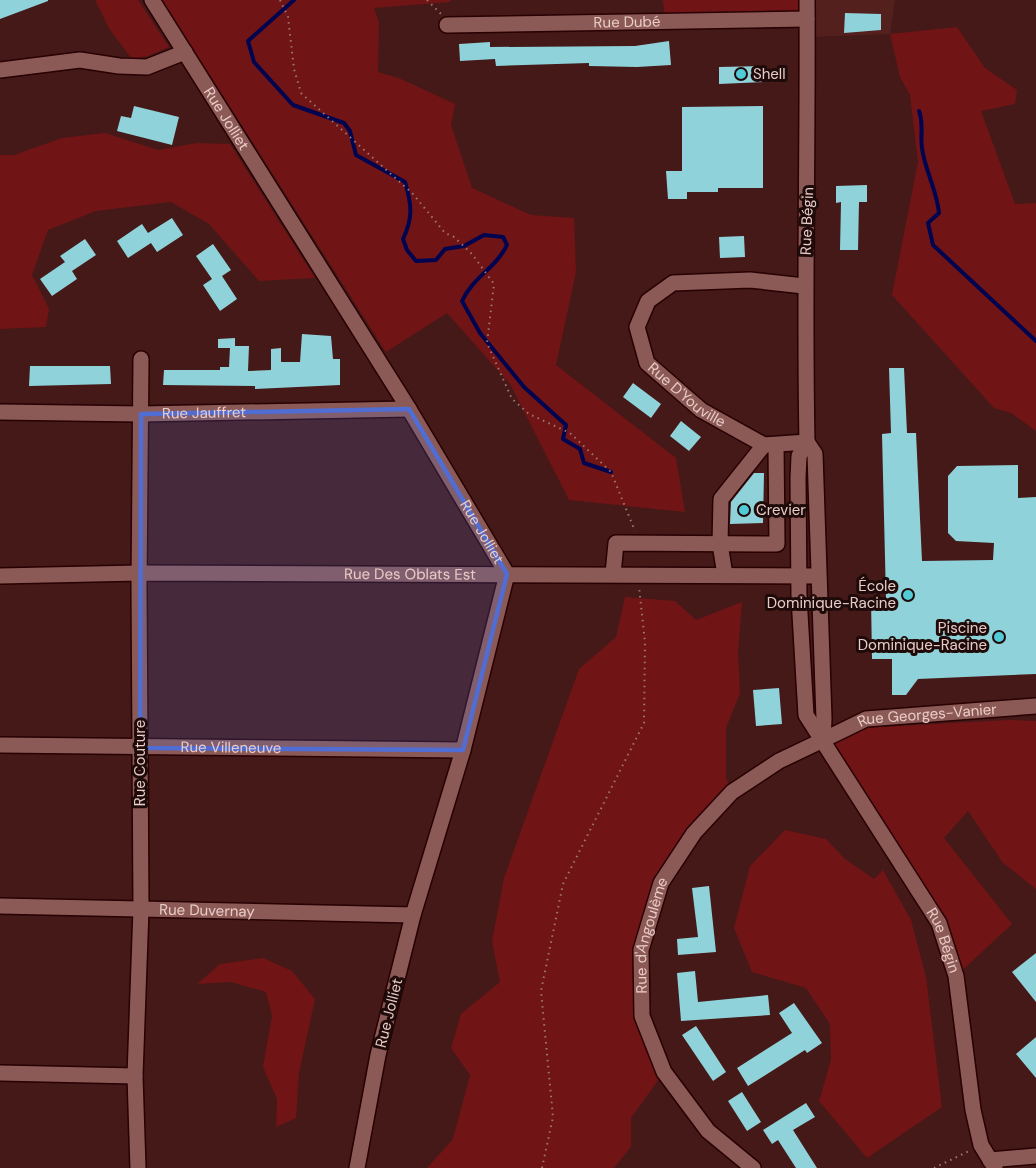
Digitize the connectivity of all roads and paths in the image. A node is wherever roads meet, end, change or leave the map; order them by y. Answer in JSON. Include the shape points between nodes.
{"nodes":[{"id":1,"x":152,"y":0,"type":"edge"},
{"id":2,"x":280,"y":0,"type":"edge"},
{"id":3,"x":427,"y":0,"type":"edge"},
{"id":4,"x":807,"y":0,"type":"edge"},
{"id":5,"x":807,"y":19,"type":"junction"},
{"id":6,"x":450,"y":25,"type":"joint"},
{"id":7,"x":185,"y":52,"type":"junction"},
{"id":8,"x":0,"y":70,"type":"edge"},
{"id":9,"x":804,"y":286,"type":"junction"},
{"id":10,"x":141,"y":359,"type":"dead end"},
{"id":11,"x":409,"y":409,"type":"junction"},
{"id":12,"x":0,"y":412,"type":"edge"},
{"id":13,"x":141,"y":414,"type":"junction"},
{"id":14,"x":807,"y":442,"type":"junction"},
{"id":15,"x":770,"y":445,"type":"junction"},
{"id":16,"x":776,"y":478,"type":"junction"},
{"id":17,"x":798,"y":478,"type":"junction"},
{"id":18,"x":777,"y":517,"type":"junction"},
{"id":19,"x":799,"y":517,"type":"junction"},
{"id":20,"x":636,"y":543,"type":"junction"},
{"id":21,"x":720,"y":544,"type":"junction"},
{"id":22,"x":139,"y":573,"type":"junction"},
{"id":23,"x":507,"y":574,"type":"junction"},
{"id":24,"x":614,"y":574,"type":"junction"},
{"id":25,"x":638,"y":574,"type":"junction"},
{"id":26,"x":725,"y":575,"type":"junction"},
{"id":27,"x":799,"y":575,"type":"junction"},
{"id":28,"x":0,"y":576,"type":"edge"},
{"id":29,"x":818,"y":576,"type":"junction"},
{"id":30,"x":1036,"y":705,"type":"edge"},
{"id":31,"x":823,"y":740,"type":"junction"},
{"id":32,"x":0,"y":745,"type":"edge"},
{"id":33,"x":140,"y":748,"type":"junction"},
{"id":34,"x":463,"y":750,"type":"junction"},
{"id":35,"x":0,"y":906,"type":"edge"},
{"id":36,"x":141,"y":909,"type":"junction"},
{"id":37,"x":413,"y":915,"type":"junction"},
{"id":38,"x":0,"y":1073,"type":"edge"},
{"id":39,"x":135,"y":1076,"type":"junction"},
{"id":40,"x":981,"y":1145,"type":"junction"},
{"id":41,"x":1036,"y":1156,"type":"edge"},
{"id":42,"x":993,"y":1164,"type":"edge"},
{"id":43,"x":138,"y":1168,"type":"edge"},
{"id":44,"x":357,"y":1168,"type":"edge"},
{"id":45,"x":542,"y":1168,"type":"edge"},
{"id":46,"x":753,"y":1168,"type":"edge"},
{"id":47,"x":934,"y":1168,"type":"edge"}],
"edges":[{"from":1,"to":7,"type":"street","name":"Rue Jolliet"},
{"from":2,"to":20,"type":"path","via":[[288,17],[301,93],[413,194],[445,233],[472,254],[494,284],[487,343],[512,399],[529,414],[570,433],[610,472],[636,533]]},
{"from":3,"to":6,"type":"path"},
{"from":4,"to":5,"type":"street","name":"Rue Bégin"},
{"from":5,"to":6,"type":"street","name":"Rue Dubé"},
{"from":5,"to":9,"type":"street","name":"Rue Bégin","via":[[808,207]]},
{"from":7,"to":8,"type":"street","via":[[147,67],[80,60]]},
{"from":7,"to":11,"type":"street","name":"Rue Jolliet"},
{"from":9,"to":14,"type":"street","name":"Rue Bégin"},
{"from":9,"to":15,"type":"street","name":"Rue D'Youville","via":[[750,280],[673,284],[648,301],[638,327],[647,363],[701,410]]},
{"from":10,"to":13,"type":"street","name":"Rue Couture"},
{"from":11,"to":13,"type":"street","name":"Rue Jauffret"},
{"from":11,"to":23,"type":"street","name":"Rue Jolliet"},
{"from":12,"to":13,"type":"street","name":"Rue Jauffret"},
{"from":13,"to":22,"type":"street","name":"Rue Couture"},
{"from":14,"to":15,"type":"street"},
{"from":14,"to":17,"type":"street","name":"Rue Bégin","via":[[799,456]]},
{"from":14,"to":29,"type":"street","name":"Rue Bégin","via":[[815,454]]},
{"from":15,"to":16,"type":"street"},
{"from":15,"to":21,"type":"street","via":[[721,499]]},
{"from":16,"to":17,"type":"street"},
{"from":16,"to":18,"type":"street"},
{"from":17,"to":19,"type":"street","name":"Rue Bégin"},
{"from":18,"to":19,"type":"street"},
{"from":18,"to":21,"type":"street","via":[[777,544]]},
{"from":19,"to":27,"type":"street","name":"Rue Bégin"},
{"from":20,"to":21,"type":"street"},
{"from":20,"to":24,"type":"street","via":[[616,543]]},
{"from":21,"to":26,"type":"street"},
{"from":22,"to":23,"type":"street","name":"Rue Des Oblats Est"},
{"from":22,"to":28,"type":"street","name":"Rue Des Oblats Est"},
{"from":22,"to":33,"type":"street","name":"Rue Couture"},
{"from":23,"to":24,"type":"street","name":"Rue Des Oblats Est"},
{"from":23,"to":34,"type":"street","name":"Rue Jolliet"},
{"from":24,"to":25,"type":"street","name":"Rue Des Oblats Est"},
{"from":25,"to":26,"type":"street","name":"Rue Des Oblats Est"},
{"from":25,"to":45,"type":"path","via":[[645,642],[644,723],[563,884],[542,991],[553,1117]]},
{"from":26,"to":27,"type":"street","name":"Rue Des Oblats Est"},
{"from":27,"to":29,"type":"street","name":"Rue Des Oblats Est"},
{"from":27,"to":31,"type":"street","name":"Rue Bégin","via":[[806,715]]},
{"from":29,"to":31,"type":"street","name":"Rue Bégin"},
{"from":30,"to":31,"type":"street","name":"Rue Georges-Vanier","via":[[866,719]]},
{"from":31,"to":40,"type":"street","name":"Rue Bégin","via":[[939,923],[956,976]]},
{"from":31,"to":46,"type":"street","name":"Rue d'Angoulème","via":[[779,761],[732,792],[694,833],[660,883],[641,950],[642,1016],[664,1072],[708,1131]]},
{"from":32,"to":33,"type":"street","name":"Rue Villeneuve"},
{"from":33,"to":34,"type":"street","name":"Rue Villeneuve"},
{"from":33,"to":36,"type":"street","name":"Rue Couture"},
{"from":34,"to":37,"type":"street","name":"Rue Jolliet"},
{"from":35,"to":36,"type":"street","name":"Rue Duvernay"},
{"from":36,"to":37,"type":"street","name":"Rue Duvernay"},
{"from":36,"to":39,"type":"street","name":"Rue Couture"},
{"from":37,"to":44,"type":"street","name":"Rue Jolliet","via":[[378,1055]]},
{"from":38,"to":39,"type":"street"},
{"from":39,"to":43,"type":"street","name":"Rue Couture"},
{"from":40,"to":42,"type":"street","name":"Rue Bégin"},
{"from":40,"to":47,"type":"path"},
{"from":41,"to":42,"type":"street"}]}
